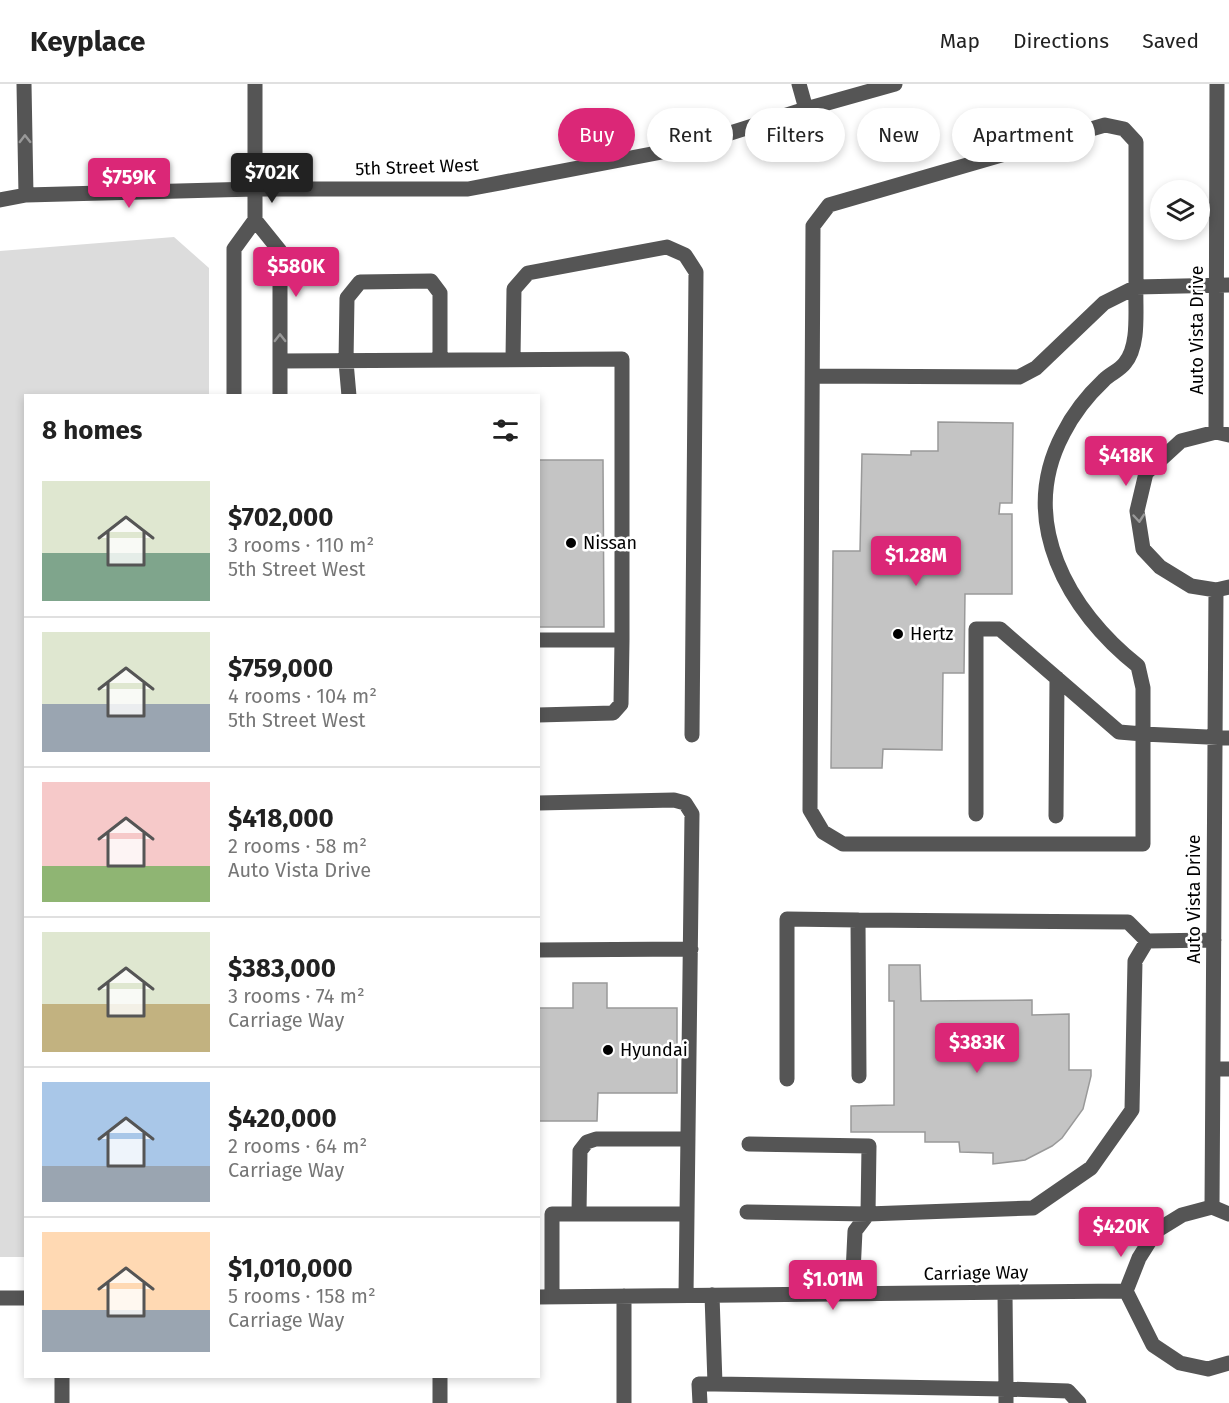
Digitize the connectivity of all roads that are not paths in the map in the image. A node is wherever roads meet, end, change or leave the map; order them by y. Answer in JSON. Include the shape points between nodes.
{"nodes":[{"id":1,"x":24,"y":84,"type":"edge"},
{"id":2,"x":255,"y":84,"type":"edge"},
{"id":3,"x":799,"y":84,"type":"edge"},
{"id":4,"x":895,"y":84,"type":"edge"},
{"id":5,"x":1217,"y":84,"type":"edge"},
{"id":6,"x":806,"y":108,"type":"joint"},
{"id":7,"x":745,"y":128,"type":"edge"},
{"id":8,"x":255,"y":189,"type":"junction"},
{"id":9,"x":26,"y":195,"type":"junction"},
{"id":10,"x":0,"y":200,"type":"edge"},
{"id":11,"x":255,"y":220,"type":"junction"},
{"id":12,"x":1223,"y":285,"type":"edge"},
{"id":13,"x":1136,"y":287,"type":"junction"},
{"id":14,"x":513,"y":358,"type":"junction"},
{"id":15,"x":440,"y":360,"type":"junction"},
{"id":16,"x":280,"y":361,"type":"junction"},
{"id":17,"x":346,"y":362,"type":"junction"},
{"id":18,"x":813,"y":375,"type":"junction"},
{"id":19,"x":234,"y":394,"type":"edge"},
{"id":20,"x":280,"y":394,"type":"edge"},
{"id":21,"x":349,"y":394,"type":"edge"},
{"id":22,"x":1223,"y":433,"type":"edge"},
{"id":23,"x":1223,"y":588,"type":"edge"},
{"id":24,"x":540,"y":640,"type":"edge"},
{"id":25,"x":622,"y":640,"type":"junction"},
{"id":26,"x":1057,"y":678,"type":"junction"},
{"id":27,"x":540,"y":715,"type":"edge"},
{"id":28,"x":1143,"y":734,"type":"junction"},
{"id":29,"x":692,"y":735,"type":"dead end"},
{"id":30,"x":1222,"y":738,"type":"edge"},
{"id":31,"x":540,"y":803,"type":"edge"},
{"id":32,"x":976,"y":814,"type":"dead end"},
{"id":33,"x":1056,"y":816,"type":"dead end"},
{"id":34,"x":858,"y":920,"type":"junction"},
{"id":35,"x":1214,"y":940,"type":"junction"},
{"id":36,"x":1147,"y":941,"type":"junction"},
{"id":37,"x":691,"y":949,"type":"junction"},
{"id":38,"x":540,"y":950,"type":"edge"},
{"id":39,"x":1212,"y":1069,"type":"junction"},
{"id":40,"x":1229,"y":1069,"type":"edge"},
{"id":41,"x":859,"y":1076,"type":"dead end"},
{"id":42,"x":787,"y":1079,"type":"dead end"},
{"id":43,"x":688,"y":1139,"type":"junction"},
{"id":44,"x":749,"y":1144,"type":"dead end"},
{"id":45,"x":1212,"y":1208,"type":"junction"},
{"id":46,"x":747,"y":1212,"type":"dead end"},
{"id":47,"x":579,"y":1213,"type":"junction"},
{"id":48,"x":545,"y":1214,"type":"edge"},
{"id":49,"x":687,"y":1214,"type":"junction"},
{"id":50,"x":868,"y":1214,"type":"junction"},
{"id":51,"x":1229,"y":1214,"type":"edge"},
{"id":52,"x":1126,"y":1291,"type":"junction"},
{"id":53,"x":1005,"y":1293,"type":"junction"},
{"id":54,"x":852,"y":1294,"type":"junction"},
{"id":55,"x":712,"y":1295,"type":"junction"},
{"id":56,"x":624,"y":1296,"type":"junction"},
{"id":57,"x":686,"y":1296,"type":"junction"},
{"id":58,"x":545,"y":1297,"type":"edge"},
{"id":59,"x":0,"y":1298,"type":"edge"},
{"id":60,"x":24,"y":1298,"type":"edge"},
{"id":61,"x":1229,"y":1363,"type":"edge"},
{"id":62,"x":62,"y":1378,"type":"edge"},
{"id":63,"x":440,"y":1378,"type":"edge"},
{"id":64,"x":715,"y":1384,"type":"junction"},
{"id":65,"x":1006,"y":1396,"type":"edge"},
{"id":66,"x":62,"y":1403,"type":"edge"},
{"id":67,"x":440,"y":1403,"type":"edge"},
{"id":68,"x":624,"y":1403,"type":"edge"},
{"id":69,"x":700,"y":1403,"type":"edge"},
{"id":70,"x":1079,"y":1403,"type":"edge"}],
"edges":[{"from":9,"to":1,"type":"street","one_way":true},
{"from":2,"to":8,"type":"street"},
{"from":3,"to":6,"type":"street"},
{"from":4,"to":6,"type":"street","name":"5th Street West"},
{"from":5,"to":12,"type":"street","name":"Auto Vista Drive"},
{"from":7,"to":8,"type":"street","name":"5th Street West","via":[[682,148],[468,189]]},
{"from":8,"to":9,"type":"street","name":"5th Street West"},
{"from":8,"to":11,"type":"street"},
{"from":9,"to":10,"type":"street","name":"5th Street West"},
{"from":16,"to":11,"type":"street","one_way":true,"via":[[280,250]]},
{"from":11,"to":19,"type":"street","via":[[234,249]]},
{"from":12,"to":13,"type":"street"},
{"from":12,"to":22,"type":"street","name":"Auto Vista Drive"},
{"from":13,"to":18,"type":"street","via":[[1104,303],[1036,368],[1019,376]]},
{"from":13,"to":18,"type":"street","via":[[1136,142],[1124,129],[1105,124],[829,205],[813,226]]},
{"from":13,"to":28,"type":"street","via":[[1134,340],[1126,363],[1087,396],[1062,436],[1046,484],[1047,535],[1064,583],[1088,616],[1138,666],[1143,688]]},
{"from":14,"to":15,"type":"street"},
{"from":14,"to":25,"type":"street","via":[[622,359]]},
{"from":14,"to":29,"type":"street","via":[[514,289],[528,273],[667,248],[685,255],[696,272]]},
{"from":15,"to":17,"type":"street"},
{"from":15,"to":17,"type":"street","via":[[440,293],[431,281],[360,282],[347,298]]},
{"from":16,"to":17,"type":"street"},
{"from":16,"to":20,"type":"street"},
{"from":17,"to":21,"type":"street"},
{"from":18,"to":28,"type":"street","via":[[810,810],[823,832],[843,844],[1143,844]]},
{"from":22,"to":23,"type":"street","name":"Auto Vista Drive","one_way":true,"via":[[1181,441],[1146,473],[1137,511],[1143,549],[1160,567],[1191,586]]},
{"from":23,"to":30,"type":"street","name":"Auto Vista Drive"},
{"from":24,"to":25,"type":"street"},
{"from":25,"to":27,"type":"street","via":[[621,704],[612,713]]},
{"from":26,"to":28,"type":"street","via":[[1119,732]]},
{"from":26,"to":32,"type":"street","via":[[1000,628],[976,628]]},
{"from":26,"to":33,"type":"street"},
{"from":28,"to":30,"type":"street"},
{"from":30,"to":35,"type":"street","name":"Auto Vista Drive"},
{"from":31,"to":37,"type":"street","via":[[685,803],[692,814]]},
{"from":34,"to":36,"type":"street","via":[[1128,922]]},
{"from":34,"to":41,"type":"street"},
{"from":34,"to":42,"type":"street","via":[[787,919]]},
{"from":35,"to":36,"type":"street"},
{"from":35,"to":39,"type":"street","name":"Auto Vista Drive"},
{"from":36,"to":50,"type":"street","via":[[1135,961],[1132,1110],[1091,1168],[1033,1208]]},
{"from":37,"to":38,"type":"street"},
{"from":37,"to":43,"type":"street"},
{"from":39,"to":40,"type":"street"},
{"from":39,"to":45,"type":"street","name":"Auto Vista Drive"},
{"from":43,"to":47,"type":"street","via":[[587,1142],[580,1151]]},
{"from":43,"to":49,"type":"street"},
{"from":44,"to":50,"type":"street","via":[[870,1146]]},
{"from":45,"to":51,"type":"street"},
{"from":45,"to":52,"type":"street","via":[[1182,1215],[1156,1231],[1139,1258]]},
{"from":46,"to":50,"type":"street"},
{"from":47,"to":48,"type":"street"},
{"from":47,"to":49,"type":"street"},
{"from":48,"to":58,"type":"street"},
{"from":49,"to":57,"type":"street"},
{"from":50,"to":54,"type":"street","via":[[855,1231]]},
{"from":52,"to":53,"type":"street","name":"Carriage Way"},
{"from":52,"to":61,"type":"street","via":[[1153,1345],[1180,1363],[1208,1369]]},
{"from":53,"to":54,"type":"street","name":"Carriage Way"},
{"from":53,"to":65,"type":"street"},
{"from":54,"to":55,"type":"street","name":"Carriage Way"},
{"from":55,"to":57,"type":"street","name":"Carriage Way"},
{"from":55,"to":64,"type":"street"},
{"from":56,"to":57,"type":"street","name":"Carriage Way"},
{"from":56,"to":58,"type":"street","name":"Carriage Way"},
{"from":56,"to":68,"type":"street"},
{"from":59,"to":60,"type":"street"},
{"from":62,"to":66,"type":"street"},
{"from":63,"to":67,"type":"street"},
{"from":64,"to":65,"type":"street"},
{"from":64,"to":69,"type":"street","via":[[699,1384]]},
{"from":65,"to":70,"type":"street","via":[[1068,1391]]}]}
